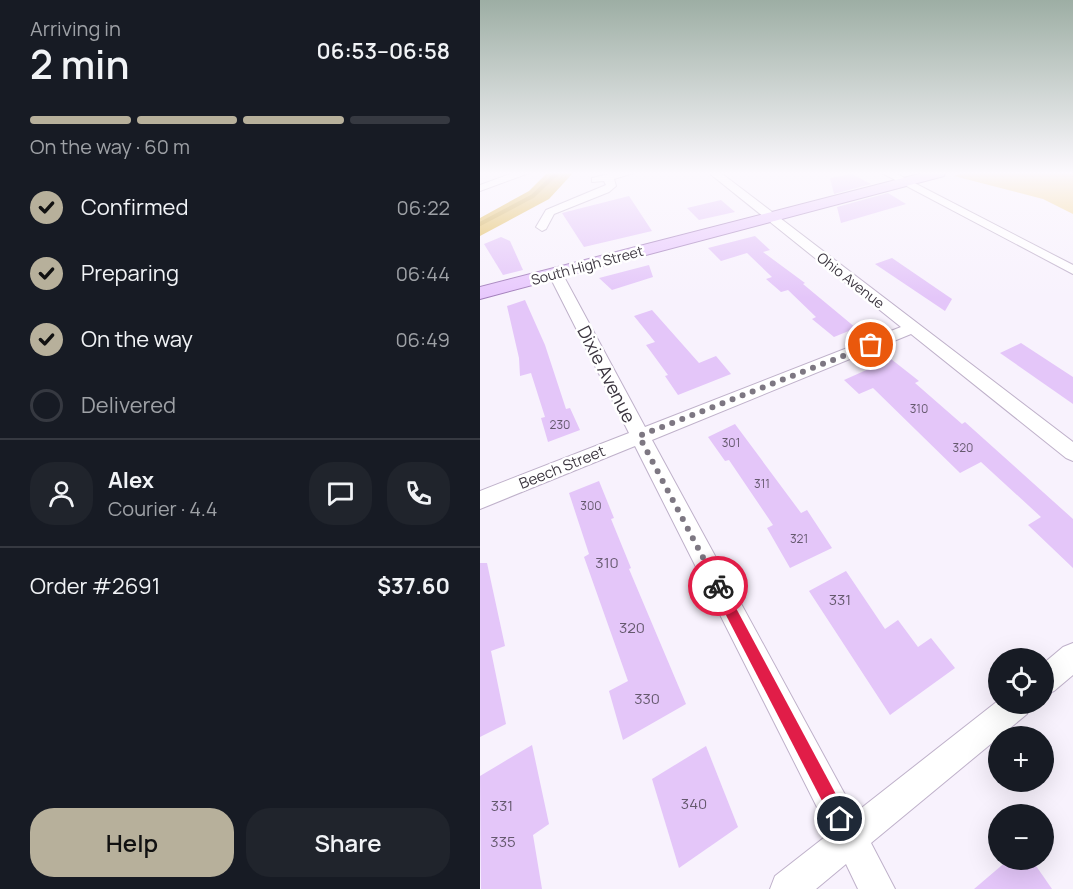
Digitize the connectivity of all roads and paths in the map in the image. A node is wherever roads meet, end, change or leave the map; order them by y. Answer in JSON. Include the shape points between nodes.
{"nodes":[{"id":1,"x":549,"y":214,"type":"edge"},
{"id":2,"x":768,"y":214,"type":"edge"},
{"id":3,"x":781,"y":214,"type":"edge"},
{"id":4,"x":966,"y":214,"type":"edge"},
{"id":5,"x":771,"y":217,"type":"junction"},
{"id":6,"x":542,"y":227,"type":"dead end"},
{"id":7,"x":1073,"y":270,"type":"edge"},
{"id":8,"x":555,"y":273,"type":"junction"},
{"id":9,"x":480,"y":293,"type":"edge"},
{"id":10,"x":913,"y":328,"type":"junction"},
{"id":11,"x":639,"y":436,"type":"junction"},
{"id":12,"x":1073,"y":453,"type":"edge"},
{"id":13,"x":480,"y":500,"type":"edge"},
{"id":14,"x":1073,"y":657,"type":"edge"},
{"id":15,"x":1054,"y":673,"type":"edge"},
{"id":16,"x":1005,"y":714,"type":"edge"},
{"id":17,"x":851,"y":840,"type":"junction"},
{"id":18,"x":788,"y":889,"type":"edge"},
{"id":19,"x":877,"y":889,"type":"edge"}],
"edges":[{"from":1,"to":6,"type":"street"},
{"from":2,"to":5,"type":"street","name":"Ohio Avenue"},
{"from":3,"to":5,"type":"main road","name":"South High Street"},
{"from":4,"to":7,"type":"street"},
{"from":5,"to":8,"type":"main road","name":"South High Street"},
{"from":5,"to":10,"type":"street","name":"Ohio Avenue"},
{"from":8,"to":9,"type":"main road","name":"South High Street"},
{"from":8,"to":11,"type":"street","name":"Dixie Avenue"},
{"from":10,"to":11,"type":"street","name":"Beech Street"},
{"from":10,"to":12,"type":"street","name":"Ohio Avenue"},
{"from":11,"to":13,"type":"street","name":"Beech Street"},
{"from":11,"to":17,"type":"street","name":"Dixie Avenue"},
{"from":14,"to":15,"type":"street"},
{"from":16,"to":17,"type":"street"},
{"from":17,"to":18,"type":"street"},
{"from":17,"to":19,"type":"street","name":"Dixie Avenue"}]}
